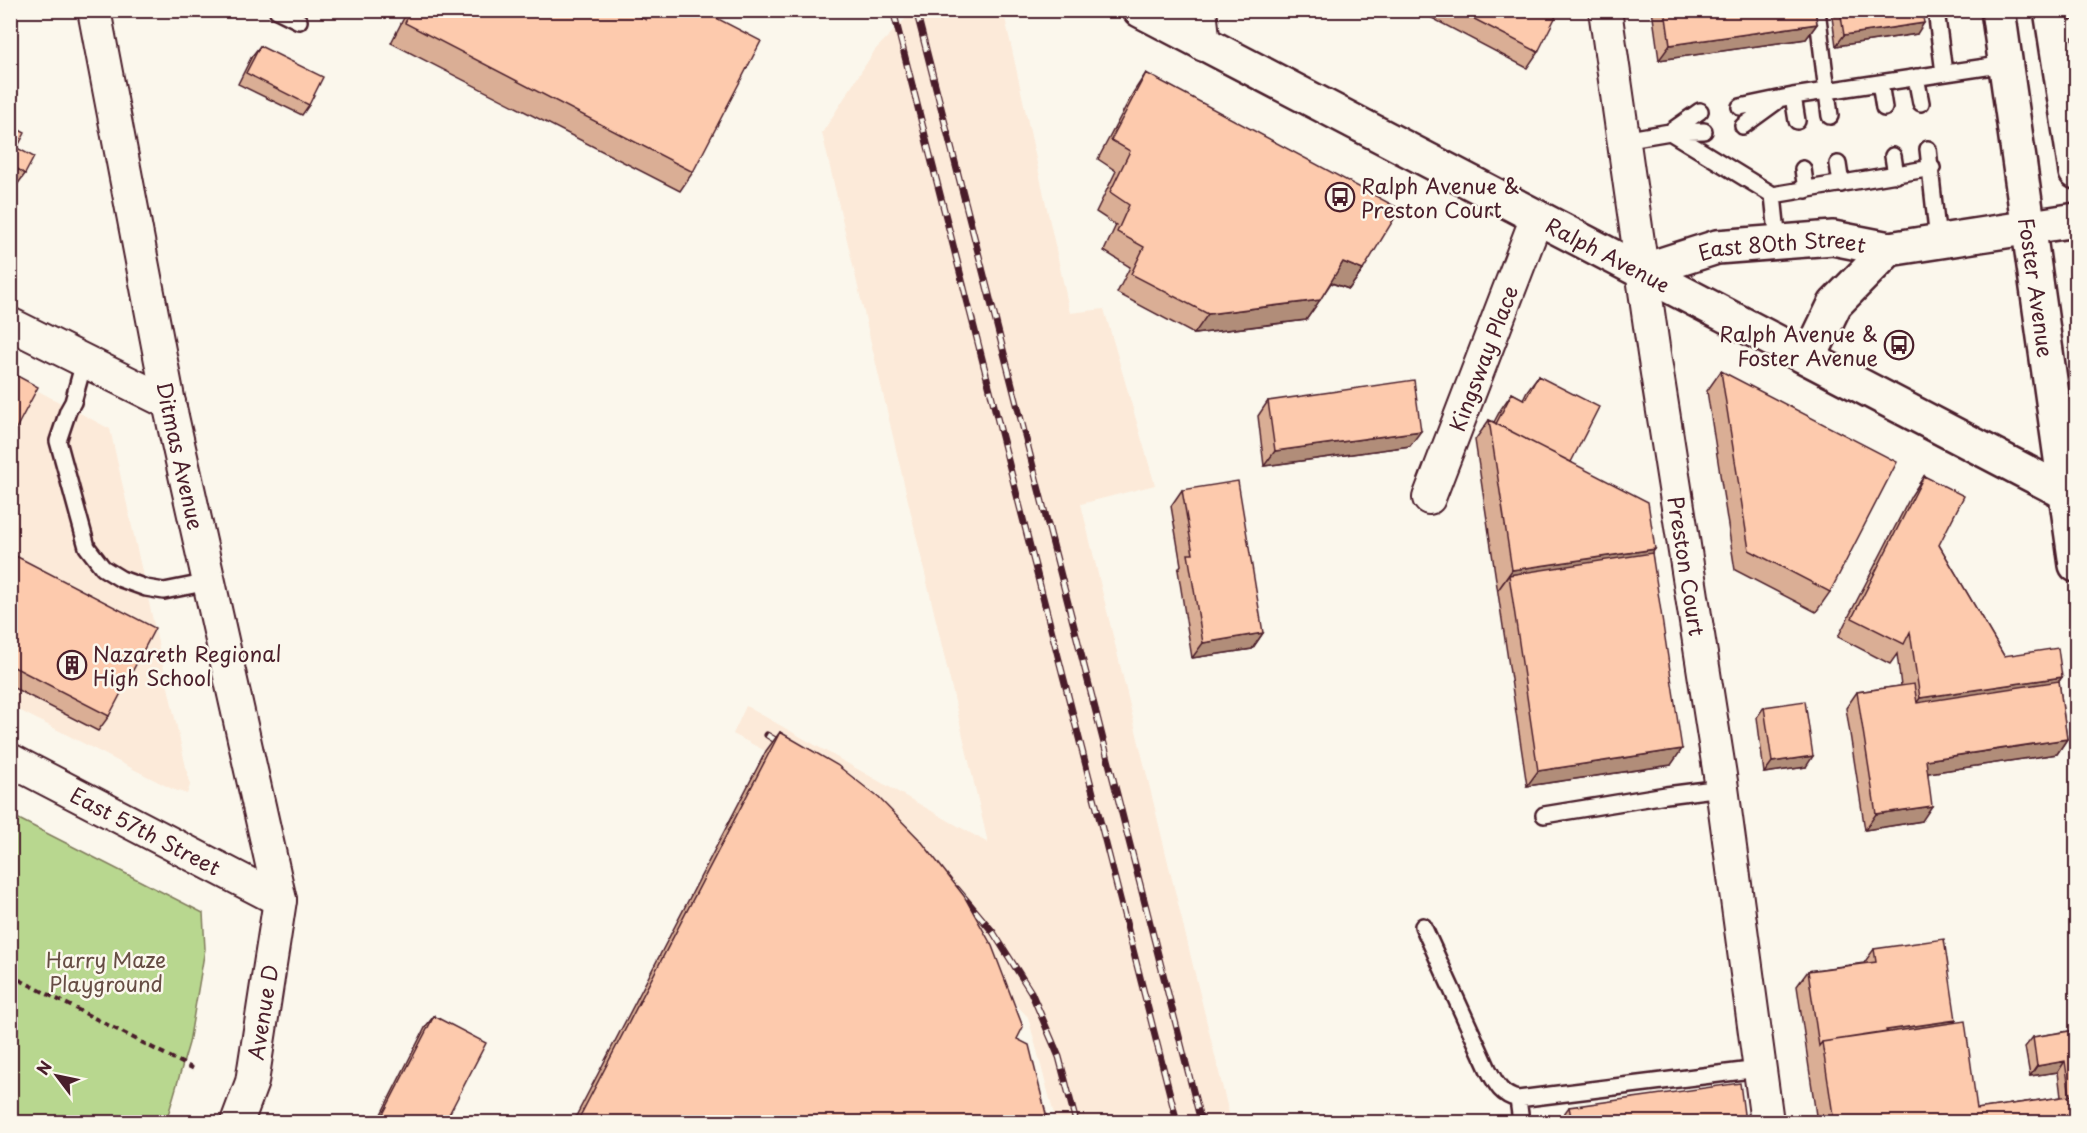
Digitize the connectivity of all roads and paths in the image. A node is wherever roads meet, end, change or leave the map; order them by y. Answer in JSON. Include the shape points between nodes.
{"nodes":[{"id":1,"x":94,"y":10,"type":"edge"},
{"id":2,"x":278,"y":10,"type":"edge"},
{"id":3,"x":1140,"y":10,"type":"edge"},
{"id":4,"x":1200,"y":10,"type":"edge"},
{"id":5,"x":1605,"y":10,"type":"edge"},
{"id":6,"x":1817,"y":10,"type":"edge"},
{"id":7,"x":1936,"y":10,"type":"edge"},
{"id":8,"x":1998,"y":10,"type":"edge"},
{"id":9,"x":299,"y":21,"type":"dead end"},
{"id":10,"x":2061,"y":23,"type":"edge"},
{"id":11,"x":1204,"y":45,"type":"junction"},
{"id":12,"x":2006,"y":64,"type":"junction"},
{"id":13,"x":1944,"y":73,"type":"junction"},
{"id":14,"x":1916,"y":77,"type":"junction"},
{"id":15,"x":1880,"y":83,"type":"junction"},
{"id":16,"x":1826,"y":91,"type":"junction"},
{"id":17,"x":1787,"y":97,"type":"junction"},
{"id":18,"x":1921,"y":103,"type":"dead end"},
{"id":19,"x":1740,"y":107,"type":"dead end"},
{"id":20,"x":1884,"y":108,"type":"dead end"},
{"id":21,"x":1700,"y":111,"type":"dead end"},
{"id":22,"x":1830,"y":116,"type":"dead end"},
{"id":23,"x":1797,"y":121,"type":"dead end"},
{"id":24,"x":1743,"y":126,"type":"dead end"},
{"id":25,"x":1704,"y":131,"type":"dead end"},
{"id":26,"x":1670,"y":132,"type":"junction"},
{"id":27,"x":1623,"y":140,"type":"junction"},
{"id":28,"x":1928,"y":149,"type":"dead end"},
{"id":29,"x":1893,"y":156,"type":"dead end"},
{"id":30,"x":1838,"y":164,"type":"dead end"},
{"id":31,"x":1932,"y":168,"type":"junction"},
{"id":32,"x":1803,"y":169,"type":"dead end"},
{"id":33,"x":2076,"y":172,"type":"edge"},
{"id":34,"x":1896,"y":175,"type":"junction"},
{"id":35,"x":1841,"y":184,"type":"junction"},
{"id":36,"x":1806,"y":190,"type":"junction"},
{"id":37,"x":1773,"y":195,"type":"junction"},
{"id":38,"x":1537,"y":217,"type":"junction"},
{"id":39,"x":2076,"y":220,"type":"edge"},
{"id":40,"x":2028,"y":227,"type":"junction"},
{"id":41,"x":1938,"y":241,"type":"junction"},
{"id":42,"x":1778,"y":243,"type":"junction"},
{"id":43,"x":1889,"y":249,"type":"junction"},
{"id":44,"x":1642,"y":271,"type":"junction"},
{"id":45,"x":10,"y":324,"type":"edge"},
{"id":46,"x":1809,"y":358,"type":"junction"},
{"id":47,"x":84,"y":362,"type":"junction"},
{"id":48,"x":169,"y":403,"type":"junction"},
{"id":49,"x":2071,"y":495,"type":"edge"},
{"id":50,"x":1429,"y":498,"type":"dead end"},
{"id":51,"x":2076,"y":565,"type":"edge"},
{"id":52,"x":209,"y":582,"type":"junction"},
{"id":53,"x":10,"y":760,"type":"edge"},
{"id":54,"x":1722,"y":788,"type":"junction"},
{"id":55,"x":1544,"y":815,"type":"dead end"},
{"id":56,"x":280,"y":900,"type":"junction"},
{"id":57,"x":1423,"y":926,"type":"dead end"},
{"id":58,"x":10,"y":975,"type":"edge"},
{"id":59,"x":1759,"y":1069,"type":"junction"},
{"id":60,"x":196,"y":1070,"type":"dead end"},
{"id":61,"x":1518,"y":1099,"type":"junction"},
{"id":62,"x":237,"y":1122,"type":"edge"},
{"id":63,"x":1521,"y":1122,"type":"edge"},
{"id":64,"x":1767,"y":1122,"type":"edge"}],
"edges":[{"from":1,"to":48,"type":"street","name":"Ditmas Avenue"},
{"from":2,"to":9,"type":"lane"},
{"from":3,"to":11,"type":"main road","name":"Ralph Avenue"},
{"from":4,"to":11,"type":"street"},
{"from":5,"to":27,"type":"street","name":"Preston Court"},
{"from":6,"to":16,"type":"lane"},
{"from":7,"to":13,"type":"lane"},
{"from":8,"to":12,"type":"main road","name":"Foster Avenue"},
{"from":10,"to":33,"type":"main road"},
{"from":11,"to":38,"type":"main road","name":"Ralph Avenue"},
{"from":12,"to":13,"type":"lane"},
{"from":12,"to":40,"type":"main road","name":"Foster Avenue"},
{"from":13,"to":14,"type":"lane"},
{"from":14,"to":15,"type":"lane"},
{"from":14,"to":18,"type":"lane"},
{"from":15,"to":16,"type":"lane"},
{"from":15,"to":20,"type":"lane"},
{"from":16,"to":17,"type":"lane"},
{"from":16,"to":22,"type":"lane"},
{"from":17,"to":19,"type":"lane"},
{"from":17,"to":23,"type":"lane"},
{"from":17,"to":24,"type":"lane"},
{"from":21,"to":26,"type":"lane"},
{"from":25,"to":26,"type":"lane"},
{"from":26,"to":27,"type":"lane"},
{"from":26,"to":37,"type":"lane"},
{"from":27,"to":44,"type":"street","name":"Preston Court"},
{"from":28,"to":31,"type":"lane"},
{"from":29,"to":34,"type":"lane"},
{"from":30,"to":35,"type":"lane"},
{"from":31,"to":34,"type":"lane"},
{"from":31,"to":41,"type":"lane"},
{"from":32,"to":36,"type":"lane"},
{"from":34,"to":35,"type":"lane"},
{"from":35,"to":36,"type":"lane"},
{"from":36,"to":37,"type":"lane"},
{"from":37,"to":42,"type":"lane"},
{"from":38,"to":44,"type":"main road","name":"Ralph Avenue"},
{"from":38,"to":50,"type":"street","name":"Kingsway Place"},
{"from":39,"to":40,"type":"main road","name":"East 80th Street"},
{"from":40,"to":41,"type":"main road","name":"East 80th Street"},
{"from":40,"to":49,"type":"main road","name":"Foster Avenue"},
{"from":41,"to":43,"type":"main road","name":"East 80th Street"},
{"from":42,"to":43,"type":"main road","name":"East 80th Street","via":[[1833,238]]},
{"from":42,"to":44,"type":"main road","name":"East 80th Street","via":[[1717,247]]},
{"from":43,"to":46,"type":"main road","name":"East 80th Street","via":[[1835,304]]},
{"from":44,"to":46,"type":"main road","name":"Ralph Avenue"},
{"from":44,"to":54,"type":"street","name":"Preston Court"},
{"from":45,"to":47,"type":"street"},
{"from":46,"to":49,"type":"main road","name":"Ralph Avenue"},
{"from":47,"to":48,"type":"street"},
{"from":47,"to":52,"type":"lane","via":[[74,402],[58,441],[87,547],[103,568],[146,588],[164,591]]},
{"from":48,"to":52,"type":"street","name":"Ditmas Avenue"},
{"from":49,"to":51,"type":"main road","name":"Foster Avenue"},
{"from":52,"to":56,"type":"street","name":"Ditmas Avenue"},
{"from":53,"to":56,"type":"street","name":"East 57th Street"},
{"from":54,"to":55,"type":"lane"},
{"from":54,"to":59,"type":"street","name":"Preston Court"},
{"from":56,"to":62,"type":"street","name":"Avenue D","via":[[252,1082]]},
{"from":57,"to":61,"type":"lane","via":[[1496,1084],[1508,1096]]},
{"from":58,"to":60,"type":"path"},
{"from":59,"to":61,"type":"lane"},
{"from":59,"to":64,"type":"street","name":"Preston Court"},
{"from":61,"to":63,"type":"lane"}]}
